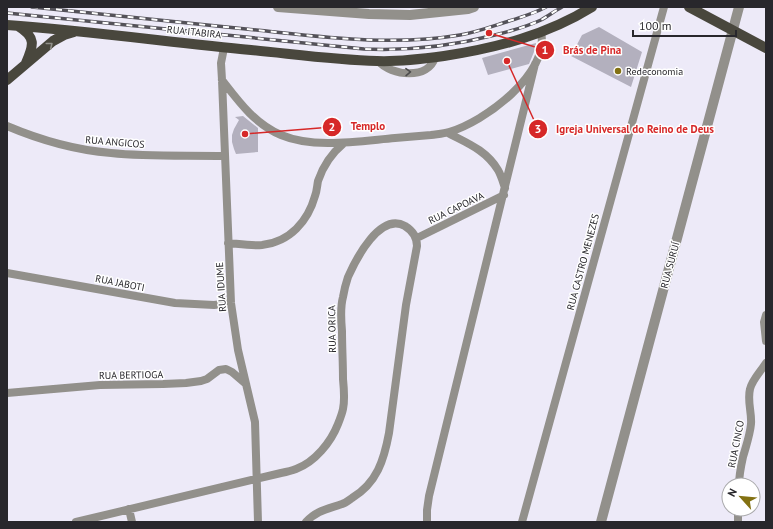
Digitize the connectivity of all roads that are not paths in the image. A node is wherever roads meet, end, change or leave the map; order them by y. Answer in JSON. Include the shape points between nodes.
{"nodes":[{"id":1,"x":278,"y":7,"type":"edge"},
{"id":2,"x":474,"y":7,"type":"edge"},
{"id":3,"x":592,"y":7,"type":"edge"},
{"id":4,"x":664,"y":7,"type":"edge"},
{"id":5,"x":689,"y":7,"type":"edge"},
{"id":6,"x":739,"y":7,"type":"edge"},
{"id":7,"x":332,"y":9,"type":"edge"},
{"id":8,"x":408,"y":11,"type":"edge"},
{"id":9,"x":7,"y":25,"type":"edge"},
{"id":10,"x":18,"y":26,"type":"junction"},
{"id":11,"x":732,"y":30,"type":"junction"},
{"id":12,"x":76,"y":31,"type":"junction"},
{"id":13,"x":541,"y":32,"type":"junction"},
{"id":14,"x":224,"y":48,"type":"junction"},
{"id":15,"x":766,"y":48,"type":"edge"},
{"id":16,"x":26,"y":63,"type":"junction"},
{"id":17,"x":536,"y":64,"type":"junction"},
{"id":18,"x":7,"y":80,"type":"edge"},
{"id":19,"x":222,"y":80,"type":"junction"},
{"id":20,"x":7,"y":126,"type":"edge"},
{"id":21,"x":448,"y":133,"type":"junction"},
{"id":22,"x":344,"y":142,"type":"junction"},
{"id":23,"x":225,"y":156,"type":"junction"},
{"id":24,"x":505,"y":191,"type":"junction"},
{"id":25,"x":417,"y":238,"type":"junction"},
{"id":26,"x":228,"y":243,"type":"junction"},
{"id":27,"x":7,"y":273,"type":"edge"},
{"id":28,"x":231,"y":303,"type":"junction"},
{"id":29,"x":766,"y":315,"type":"edge"},
{"id":30,"x":766,"y":340,"type":"edge"},
{"id":31,"x":766,"y":363,"type":"edge"},
{"id":32,"x":246,"y":385,"type":"junction"},
{"id":33,"x":7,"y":393,"type":"edge"},
{"id":34,"x":739,"y":477,"type":"edge"},
{"id":35,"x":257,"y":479,"type":"junction"},
{"id":36,"x":129,"y":509,"type":"junction"},
{"id":37,"x":76,"y":522,"type":"edge"},
{"id":38,"x":132,"y":522,"type":"edge"},
{"id":39,"x":258,"y":522,"type":"edge"},
{"id":40,"x":306,"y":522,"type":"edge"},
{"id":41,"x":427,"y":522,"type":"edge"},
{"id":42,"x":522,"y":522,"type":"edge"},
{"id":43,"x":601,"y":522,"type":"edge"}],
"edges":[{"from":1,"to":7,"type":"street"},
{"from":2,"to":8,"type":"street"},
{"from":3,"to":13,"type":"main road","name":"RUA ITABIRA"},
{"from":4,"to":42,"type":"street","name":"RUA CASTRO MENEZES"},
{"from":5,"to":11,"type":"main road"},
{"from":6,"to":11,"type":"street","name":"RUA SURUÍ"},
{"from":7,"to":8,"type":"street"},
{"from":9,"to":10,"type":"main road","name":"RUA ITABIRA"},
{"from":10,"to":12,"type":"main road","name":"RUA ITABIRA"},
{"from":10,"to":16,"type":"main road","via":[[31,38],[31,52]]},
{"from":11,"to":15,"type":"main road"},
{"from":11,"to":43,"type":"street","name":"RUA SURUÍ"},
{"from":12,"to":14,"type":"main road","name":"RUA ITABIRA"},
{"from":16,"to":12,"type":"main road","one_way":true,"via":[[64,35]]},
{"from":13,"to":14,"type":"main road","name":"RUA ITABIRA","via":[[498,46],[398,61],[346,60]]},
{"from":13,"to":17,"type":"street","via":[[542,46]]},
{"from":14,"to":19,"type":"street","name":"RUA IDUME","via":[[221,63]]},
{"from":16,"to":18,"type":"main road"},
{"from":17,"to":21,"type":"street","via":[[522,84],[498,106]]},
{"from":17,"to":24,"type":"street"},
{"from":19,"to":22,"type":"street","via":[[252,117],[267,128],[298,141]]},
{"from":19,"to":23,"type":"street","name":"RUA IDUME"},
{"from":20,"to":23,"type":"street","name":"RUA ANGICOS","via":[[56,143],[111,153]]},
{"from":21,"to":22,"type":"street"},
{"from":21,"to":24,"type":"street","via":[[478,149],[491,160],[499,171]]},
{"from":22,"to":26,"type":"street","via":[[336,150],[318,180],[311,209],[291,234],[279,241],[263,245]]},
{"from":23,"to":26,"type":"street","name":"RUA IDUME"},
{"from":24,"to":25,"type":"street","name":"RUA CAPOAVA"},
{"from":24,"to":41,"type":"street","via":[[429,496]]},
{"from":25,"to":35,"type":"street","name":"RUA ORICA","via":[[405,226],[396,223],[387,225],[369,241],[348,278],[342,299],[341,321],[343,409],[331,438],[311,460],[297,469]]},
{"from":25,"to":40,"type":"street","via":[[389,433],[380,467],[360,494],[343,504],[323,510]]},
{"from":26,"to":28,"type":"street","name":"RUA IDUME"},
{"from":27,"to":28,"type":"street","name":"RUA JABOTI","via":[[175,303]]},
{"from":28,"to":32,"type":"street","name":"RUA IDUME"},
{"from":29,"to":30,"type":"street"},
{"from":31,"to":34,"type":"street","name":"RUA CINCO","via":[[750,389],[751,424]]},
{"from":32,"to":33,"type":"street","name":"RUA BERTIOGA","via":[[226,369],[219,370],[207,379],[186,383],[100,385]]},
{"from":32,"to":35,"type":"street","name":"RUA IDUME","via":[[255,422]]},
{"from":35,"to":36,"type":"street","name":"RUA ORICA"},
{"from":35,"to":39,"type":"street","name":"RUA IDUME"},
{"from":36,"to":37,"type":"street","name":"RUA ORICA"},
{"from":36,"to":38,"type":"street"}]}
